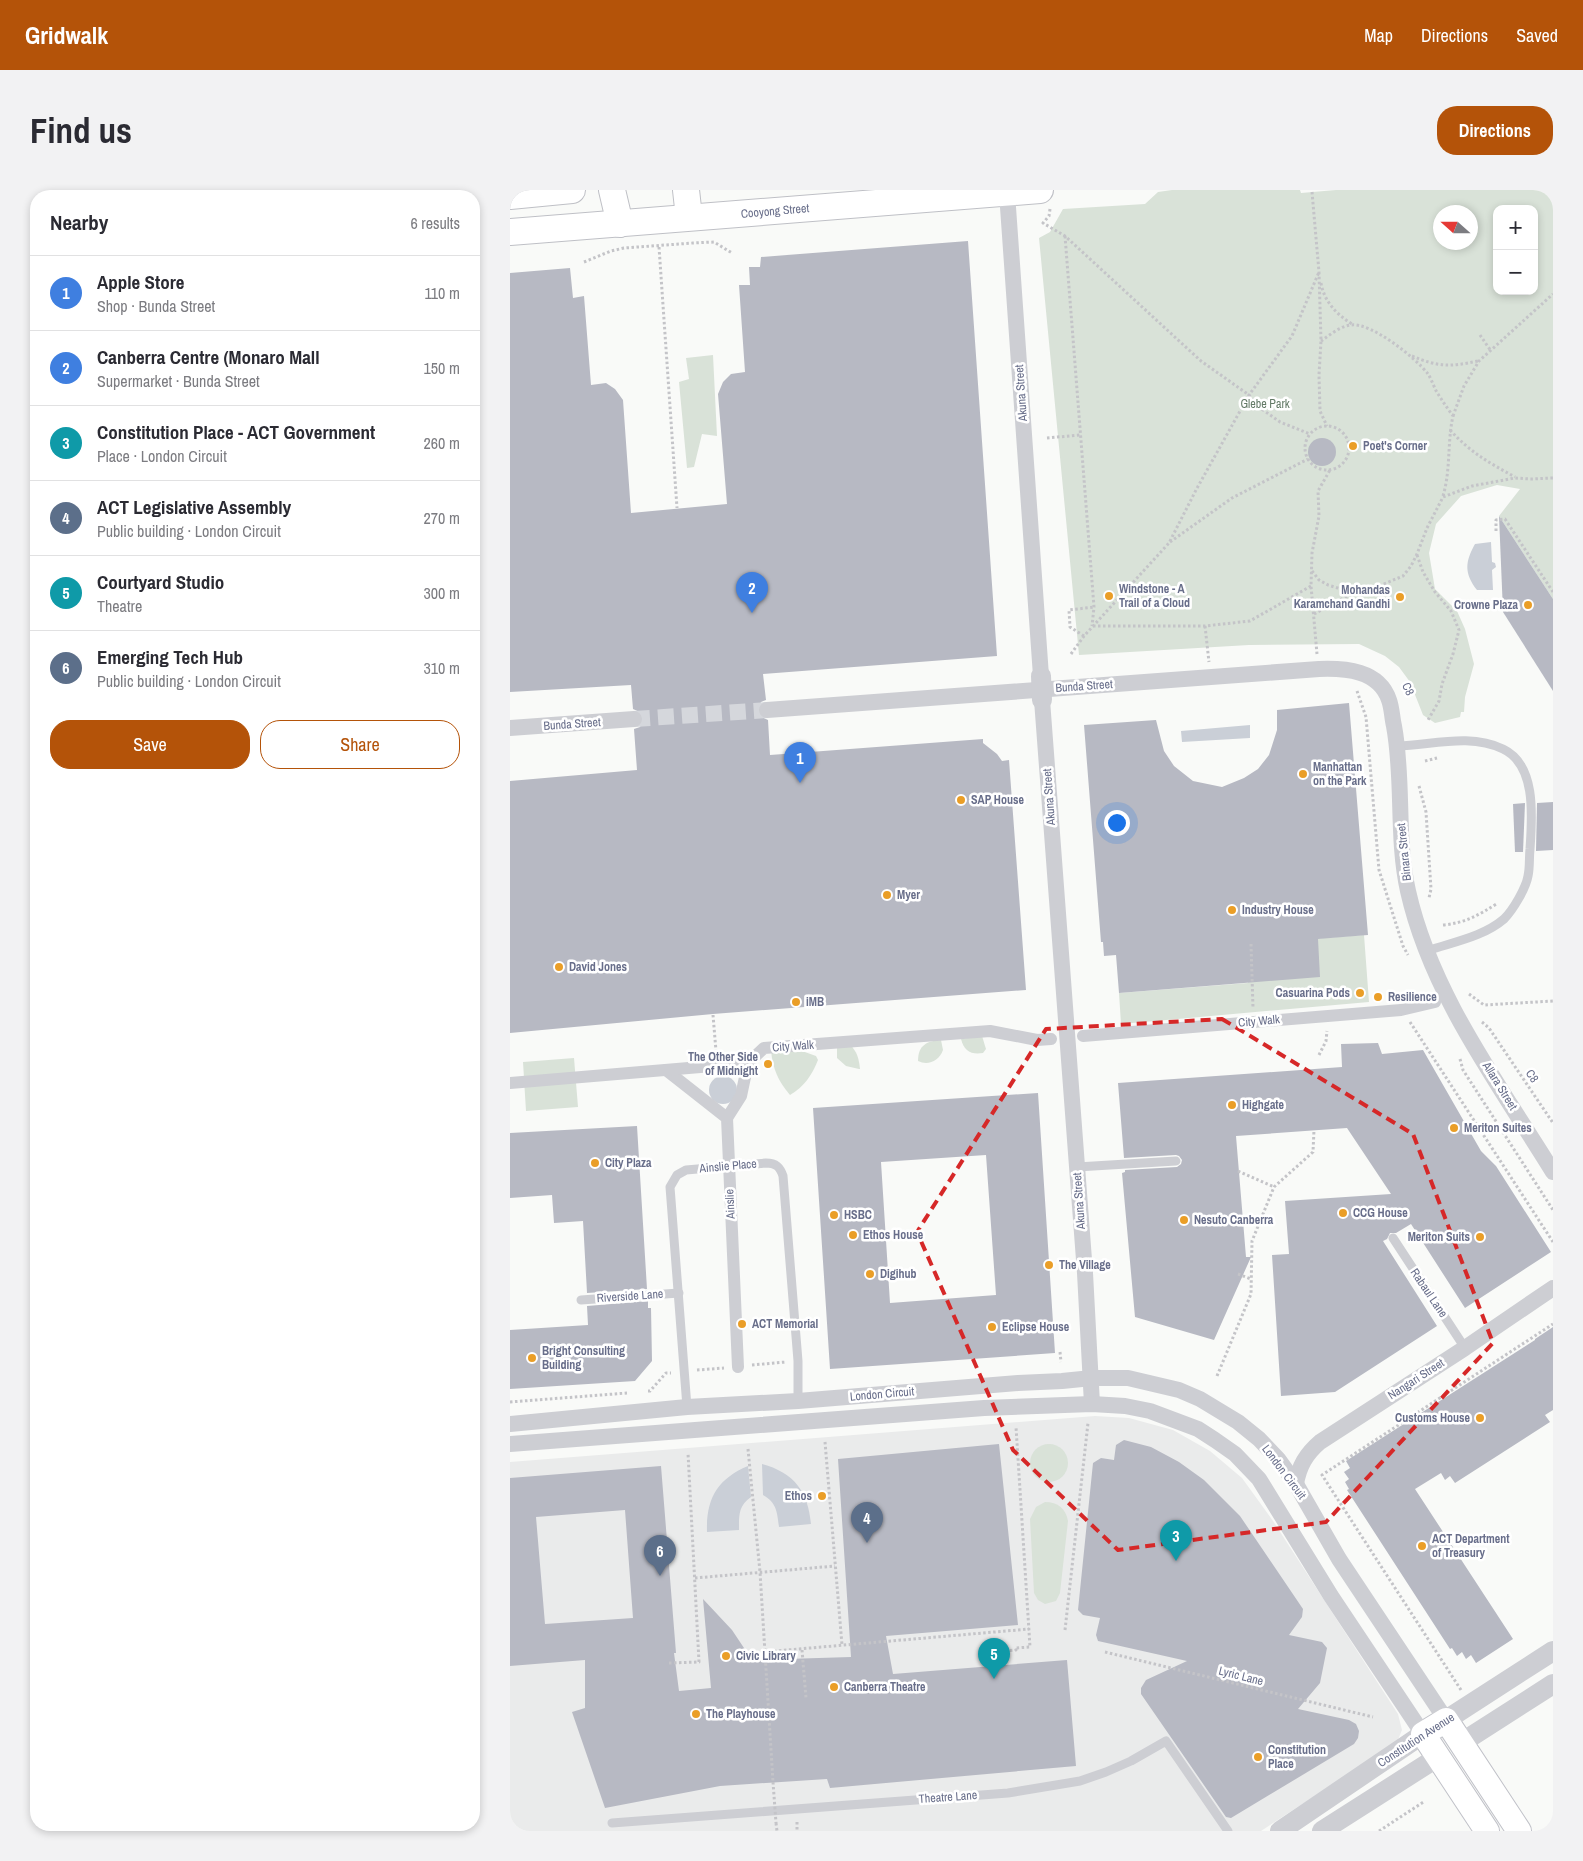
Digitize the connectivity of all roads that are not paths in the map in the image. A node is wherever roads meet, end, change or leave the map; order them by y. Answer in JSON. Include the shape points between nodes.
{"nodes":[{"id":1,"x":572,"y":190,"type":"edge"},
{"id":2,"x":612,"y":190,"type":"edge"},
{"id":3,"x":686,"y":190,"type":"edge"},
{"id":4,"x":1040,"y":190,"type":"edge"},
{"id":5,"x":1007,"y":191,"type":"edge"},
{"id":6,"x":522,"y":194,"type":"edge"},
{"id":7,"x":689,"y":217,"type":"junction"},
{"id":8,"x":620,"y":224,"type":"junction"},
{"id":9,"x":510,"y":232,"type":"edge"},
{"id":10,"x":1042,"y":688,"type":"junction"},
{"id":11,"x":1389,"y":699,"type":"joint"},
{"id":12,"x":767,"y":710,"type":"tunnel mouth"},
{"id":13,"x":634,"y":719,"type":"tunnel mouth"},
{"id":14,"x":510,"y":728,"type":"edge"},
{"id":15,"x":1398,"y":746,"type":"junction"},
{"id":16,"x":1427,"y":951,"type":"junction"},
{"id":17,"x":1442,"y":1000,"type":"junction"},
{"id":18,"x":1083,"y":1036,"type":"dead end"},
{"id":19,"x":1051,"y":1038,"type":"dead end"},
{"id":20,"x":748,"y":1063,"type":"junction"},
{"id":21,"x":666,"y":1070,"type":"junction"},
{"id":22,"x":510,"y":1083,"type":"edge"},
{"id":23,"x":727,"y":1118,"type":"junction"},
{"id":24,"x":1176,"y":1160,"type":"dead end"},
{"id":25,"x":728,"y":1167,"type":"junction"},
{"id":26,"x":1077,"y":1167,"type":"junction"},
{"id":27,"x":1553,"y":1172,"type":"edge"},
{"id":28,"x":1393,"y":1238,"type":"dead end"},
{"id":29,"x":1553,"y":1288,"type":"edge"},
{"id":30,"x":678,"y":1293,"type":"junction"},
{"id":31,"x":581,"y":1300,"type":"dead end"},
{"id":32,"x":1465,"y":1348,"type":"junction"},
{"id":33,"x":738,"y":1367,"type":"dead end"},
{"id":34,"x":1092,"y":1378,"type":"junction"},
{"id":35,"x":798,"y":1401,"type":"junction"},
{"id":36,"x":1092,"y":1404,"type":"junction"},
{"id":37,"x":686,"y":1407,"type":"junction"},
{"id":38,"x":510,"y":1424,"type":"edge"},
{"id":39,"x":773,"y":1424,"type":"junction"},
{"id":40,"x":723,"y":1428,"type":"junction"},
{"id":41,"x":510,"y":1444,"type":"edge"},
{"id":42,"x":1296,"y":1484,"type":"junction"},
{"id":43,"x":1553,"y":1651,"type":"edge"},
{"id":44,"x":1553,"y":1684,"type":"edge"},
{"id":45,"x":1446,"y":1720,"type":"junction"},
{"id":46,"x":1423,"y":1734,"type":"junction"},
{"id":47,"x":1461,"y":1743,"type":"junction"},
{"id":48,"x":1438,"y":1757,"type":"junction"},
{"id":49,"x":612,"y":1823,"type":"dead end"},
{"id":50,"x":1228,"y":1831,"type":"edge"},
{"id":51,"x":1280,"y":1831,"type":"edge"},
{"id":52,"x":1322,"y":1831,"type":"edge"},
{"id":53,"x":1487,"y":1831,"type":"edge"},
{"id":54,"x":1519,"y":1831,"type":"edge"}],
"edges":[{"from":1,"to":6,"type":"main road"},
{"from":2,"to":8,"type":"main road"},
{"from":3,"to":7,"type":"main road"},
{"from":4,"to":5,"type":"main road","name":"Cooyong Street"},
{"from":5,"to":7,"type":"main road","name":"Cooyong Street"},
{"from":5,"to":10,"type":"street","name":"Akuna Street"},
{"from":7,"to":8,"type":"main road","name":"Cooyong Street"},
{"from":8,"to":9,"type":"main road","name":"Cooyong Street"},
{"from":10,"to":11,"type":"street","name":"Bunda Street","via":[[1339,668],[1359,672],[1378,682]]},
{"from":10,"to":12,"type":"street","name":"Bunda Street"},
{"from":10,"to":26,"type":"street","name":"Akuna Street"},
{"from":11,"to":15,"type":"street","name":"Binara Street"},
{"from":13,"to":14,"type":"street","name":"Bunda Street"},
{"from":15,"to":16,"type":"street","name":"Binara Street","via":[[1402,846],[1408,891]]},
{"from":15,"to":16,"type":"lane","via":[[1467,740],[1502,748],[1524,770],[1530,790],[1528,876],[1517,900],[1504,918],[1486,930]]},
{"from":16,"to":17,"type":"street","name":"Binara Street"},
{"from":17,"to":18,"type":"street","name":"City Walk","via":[[1402,1010]]},
{"from":17,"to":27,"type":"street","name":"Allara Street","via":[[1457,1016]]},
{"from":19,"to":20,"type":"street","name":"City Walk","via":[[1037,1040],[990,1031],[764,1048]]},
{"from":20,"to":21,"type":"street"},
{"from":20,"to":23,"type":"street","via":[[741,1096]]},
{"from":21,"to":22,"type":"street"},
{"from":21,"to":23,"type":"street"},
{"from":23,"to":25,"type":"street","name":"Ainslie"},
{"from":24,"to":26,"type":"lane"},
{"from":25,"to":30,"type":"lane","name":"Ainslie Place","via":[[686,1170],[672,1181],[670,1193]]},
{"from":25,"to":33,"type":"street","name":"Ainslie"},
{"from":25,"to":35,"type":"lane","name":"Ainslie Place","via":[[771,1163],[781,1171],[798,1361]]},
{"from":26,"to":34,"type":"street","name":"Akuna Street"},
{"from":28,"to":32,"type":"lane","name":"Rabaul Lane"},
{"from":29,"to":32,"type":"street","name":"Nangari Street"},
{"from":30,"to":31,"type":"lane","name":"Riverside Lane"},
{"from":30,"to":37,"type":"lane","name":"Ainslie Place"},
{"from":32,"to":42,"type":"street","name":"Nangari Street","via":[[1320,1442],[1304,1460]]},
{"from":34,"to":35,"type":"street","name":"London Circuit"},
{"from":34,"to":36,"type":"street","name":"Akuna Street"},
{"from":34,"to":42,"type":"street","name":"London Circuit","via":[[1128,1378],[1179,1390],[1200,1399],[1260,1439]]},
{"from":35,"to":37,"type":"street","name":"London Circuit"},
{"from":35,"to":39,"type":"street"},
{"from":36,"to":39,"type":"street","name":"London Circuit","via":[[984,1408]]},
{"from":36,"to":46,"type":"street","name":"London Circuit","via":[[1125,1406],[1172,1418],[1235,1454],[1259,1479],[1331,1596]]},
{"from":37,"to":38,"type":"street","name":"London Circuit"},
{"from":37,"to":40,"type":"street"},
{"from":39,"to":40,"type":"street","name":"London Circuit"},
{"from":40,"to":41,"type":"street","name":"London Circuit"},
{"from":42,"to":45,"type":"street","name":"London Circuit","via":[[1339,1559]]},
{"from":43,"to":45,"type":"street","name":"Constitution Avenue"},
{"from":44,"to":47,"type":"street","name":"Constitution Avenue"},
{"from":45,"to":46,"type":"main road","name":"Constitution Avenue"},
{"from":45,"to":47,"type":"main road","name":"London Circuit"},
{"from":46,"to":48,"type":"main road","name":"London Circuit"},
{"from":46,"to":51,"type":"street","name":"Constitution Avenue"},
{"from":47,"to":48,"type":"main road","name":"Constitution Avenue"},
{"from":47,"to":54,"type":"main road","name":"London Circuit"},
{"from":48,"to":52,"type":"street","name":"Constitution Avenue"},
{"from":48,"to":53,"type":"main road","name":"London Circuit"},
{"from":49,"to":50,"type":"lane","name":"Theatre Lane","via":[[1008,1793],[1080,1781],[1131,1761],[1166,1741]]}]}
